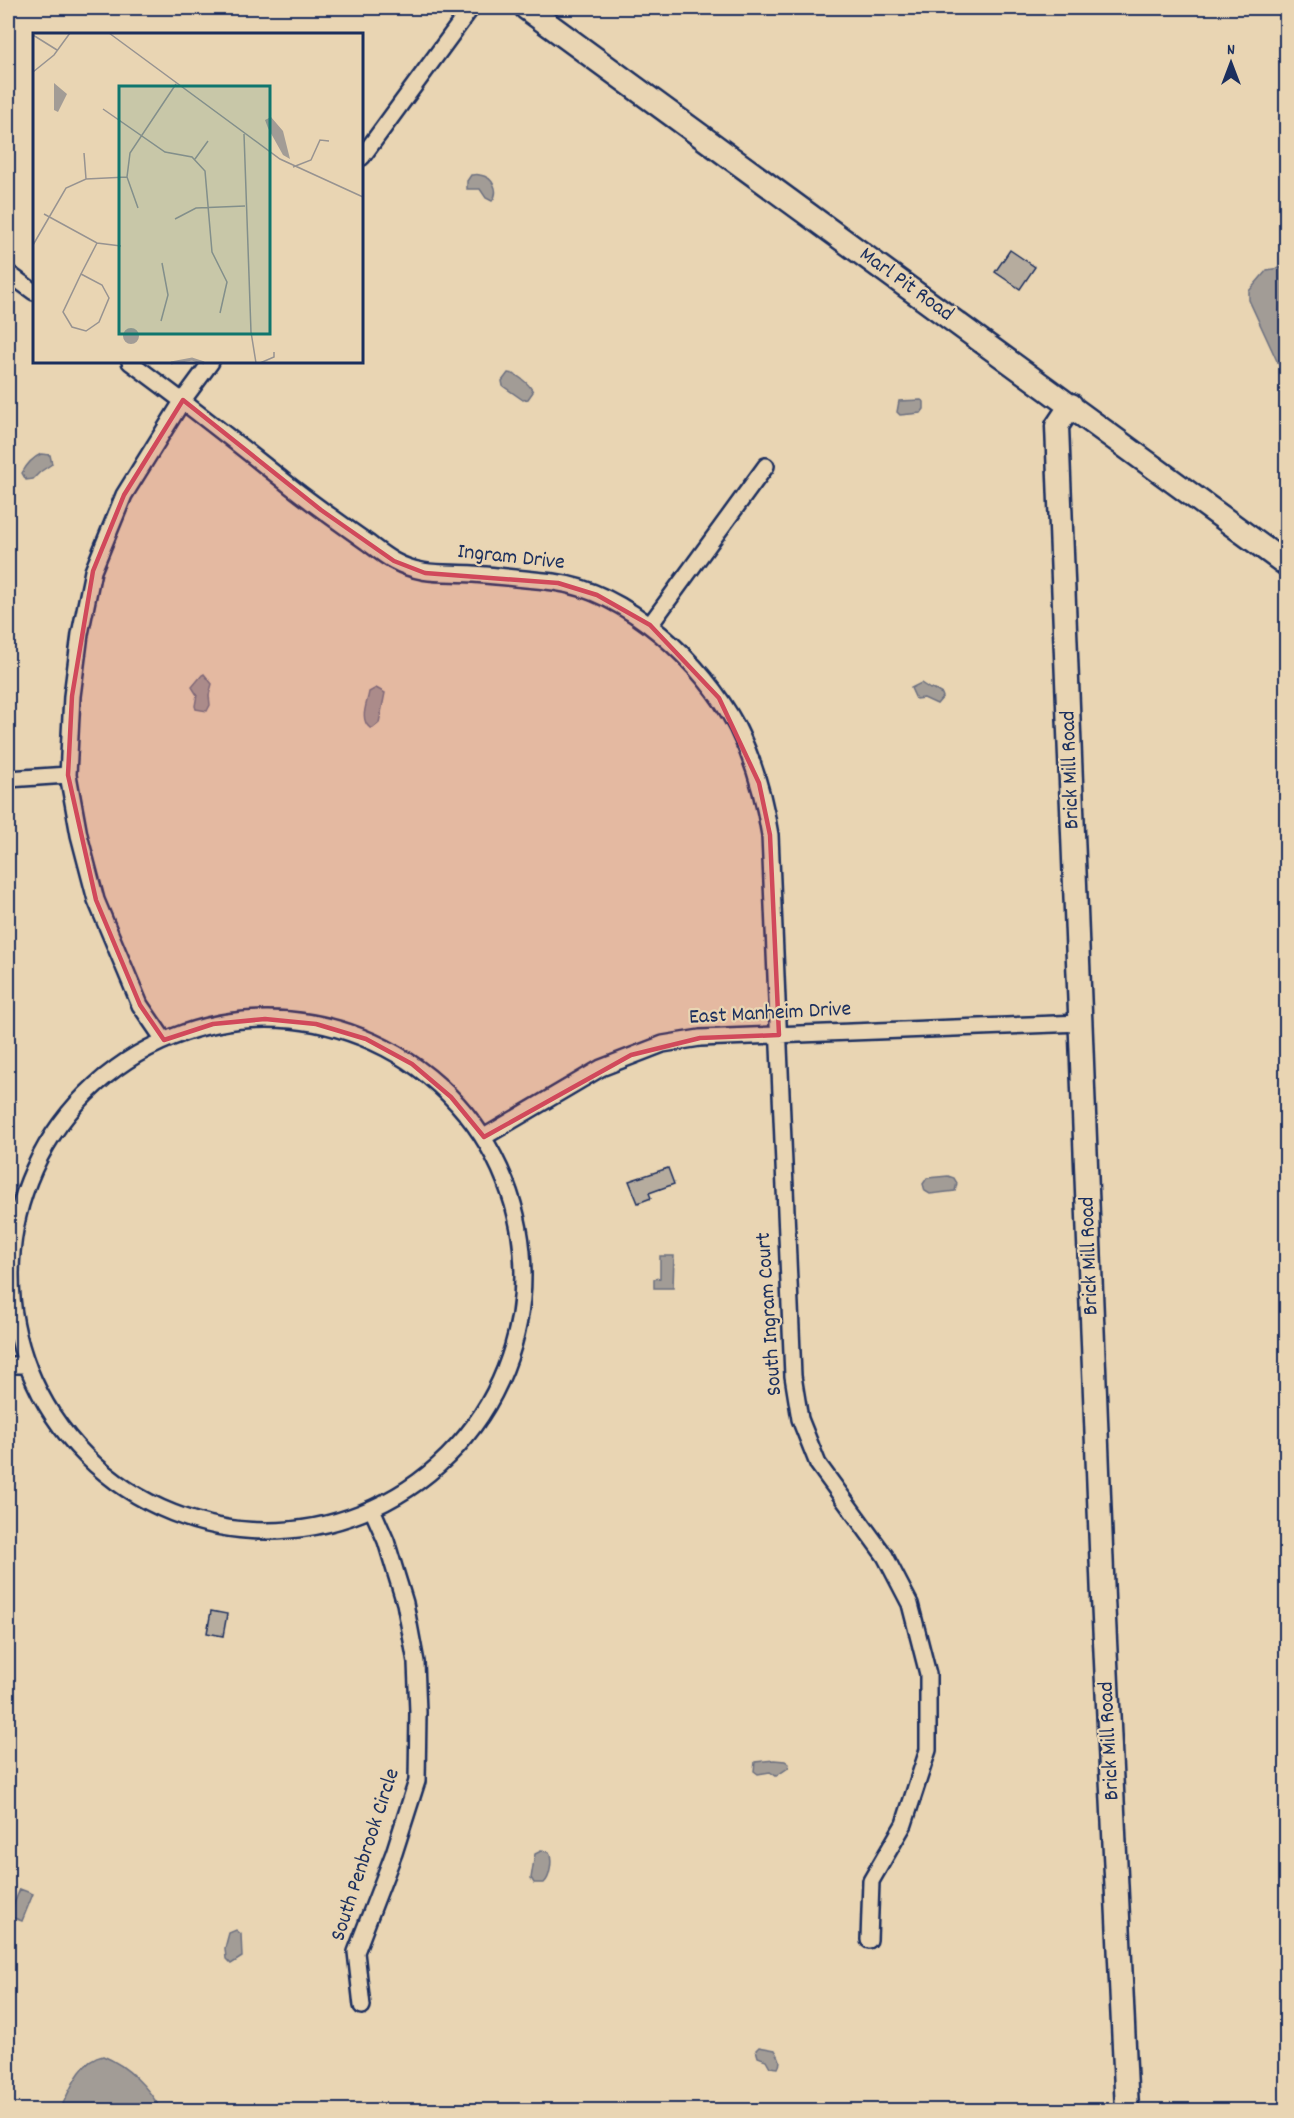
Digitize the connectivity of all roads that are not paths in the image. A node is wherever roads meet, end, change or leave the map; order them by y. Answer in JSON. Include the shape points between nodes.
{"nodes":[{"id":1,"x":471,"y":8,"type":"edge"},
{"id":2,"x":526,"y":8,"type":"edge"},
{"id":3,"x":363,"y":156,"type":"edge"},
{"id":4,"x":8,"y":273,"type":"edge"},
{"id":5,"x":33,"y":291,"type":"edge"},
{"id":6,"x":131,"y":363,"type":"edge"},
{"id":7,"x":210,"y":363,"type":"edge"},
{"id":8,"x":183,"y":400,"type":"junction"},
{"id":9,"x":1071,"y":405,"type":"junction"},
{"id":10,"x":766,"y":466,"type":"dead end"},
{"id":11,"x":1287,"y":564,"type":"edge"},
{"id":12,"x":650,"y":625,"type":"junction"},
{"id":13,"x":68,"y":775,"type":"junction"},
{"id":14,"x":8,"y":779,"type":"edge"},
{"id":15,"x":1082,"y":1023,"type":"junction"},
{"id":16,"x":779,"y":1035,"type":"junction"},
{"id":17,"x":164,"y":1040,"type":"junction"},
{"id":18,"x":484,"y":1137,"type":"junction"},
{"id":19,"x":8,"y":1365,"type":"edge"},
{"id":20,"x":25,"y":1365,"type":"junction"},
{"id":21,"x":372,"y":1509,"type":"junction"},
{"id":22,"x":869,"y":1940,"type":"dead end"},
{"id":23,"x":362,"y":2006,"type":"dead end"},
{"id":24,"x":1127,"y":2110,"type":"edge"}],
"edges":[{"from":1,"to":3,"type":"street"},
{"from":2,"to":9,"type":"street","name":"Marl Pit Road"},
{"from":4,"to":5,"type":"street"},
{"from":6,"to":8,"type":"street","name":"Ingram Drive"},
{"from":7,"to":8,"type":"street"},
{"from":8,"to":12,"type":"street","name":"Ingram Drive","via":[[321,510],[394,561],[425,573],[558,583],[597,595]]},
{"from":8,"to":13,"type":"street","via":[[124,495],[93,571],[73,686]]},
{"from":9,"to":11,"type":"street","name":"Marl Pit Road"},
{"from":9,"to":15,"type":"street","name":"Brick Mill Road","via":[[1057,426]]},
{"from":10,"to":12,"type":"street"},
{"from":12,"to":16,"type":"street","name":"Ingram Drive","via":[[678,649],[719,698],[736,726],[759,783],[770,835]]},
{"from":13,"to":14,"type":"street"},
{"from":13,"to":17,"type":"street","via":[[96,900],[140,1005]]},
{"from":15,"to":16,"type":"street","name":"East Manheim Drive"},
{"from":15,"to":24,"type":"street","name":"Brick Mill Road"},
{"from":16,"to":18,"type":"street","name":"East Manheim Drive","via":[[700,1038],[663,1044],[631,1055],[601,1068]]},
{"from":16,"to":22,"type":"street","name":"South Ingram Court","via":[[793,1376],[800,1419],[818,1464],[885,1556],[910,1604],[928,1674],[928,1750],[904,1824],[871,1881]]},
{"from":17,"to":18,"type":"street","via":[[213,1024],[265,1019],[316,1024],[366,1039],[412,1064],[451,1097]]},
{"from":17,"to":20,"type":"street","via":[[121,1064],[84,1095],[53,1133],[30,1175],[15,1221],[9,1270],[13,1318]]},
{"from":18,"to":21,"type":"street","via":[[504,1176],[518,1218],[524,1262],[522,1306],[513,1349],[497,1390],[460,1444],[411,1488]]},
{"from":19,"to":20,"type":"street"},
{"from":20,"to":21,"type":"street","via":[[46,1407],[66,1435],[107,1477],[146,1502],[189,1520],[235,1530],[282,1531],[328,1524]]},
{"from":21,"to":23,"type":"street","name":"South Penbrook Circle","via":[[405,1603],[416,1662],[417,1781],[356,1952]]}]}
